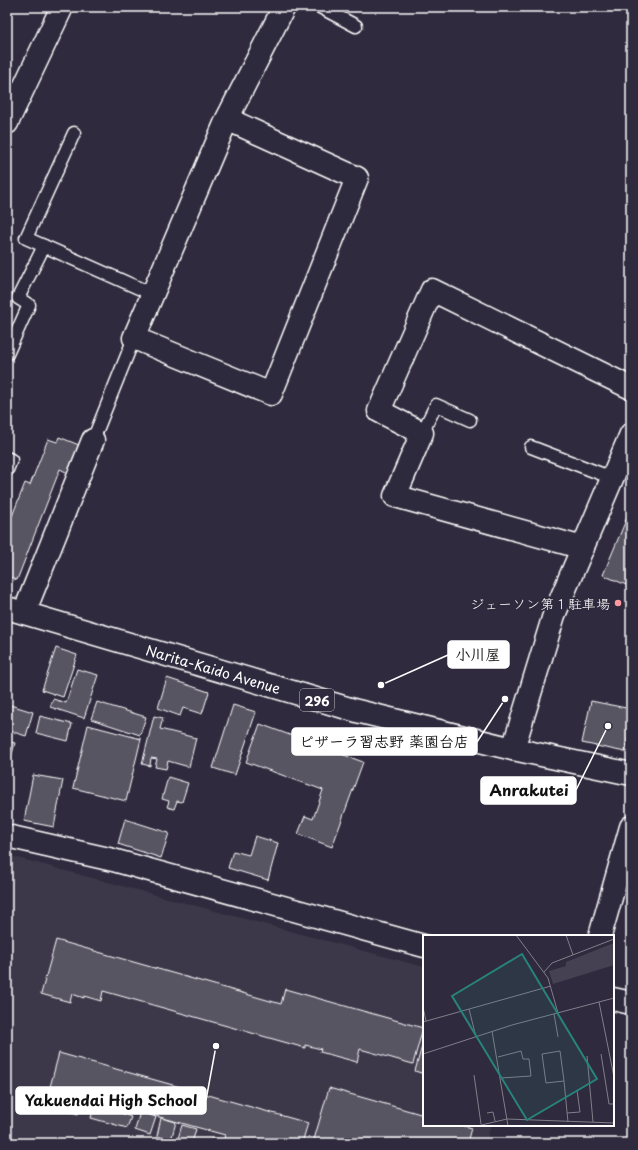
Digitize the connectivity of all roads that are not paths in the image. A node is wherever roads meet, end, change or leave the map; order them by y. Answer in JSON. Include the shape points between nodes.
{"nodes":[{"id":1,"x":62,"y":7,"type":"edge"},
{"id":2,"x":284,"y":7,"type":"edge"},
{"id":3,"x":320,"y":7,"type":"edge"},
{"id":4,"x":356,"y":26,"type":"dead end"},
{"id":5,"x":228,"y":119,"type":"junction"},
{"id":6,"x":7,"y":122,"type":"edge"},
{"id":7,"x":74,"y":133,"type":"dead end"},
{"id":8,"x":44,"y":246,"type":"junction"},
{"id":9,"x":152,"y":294,"type":"junction"},
{"id":10,"x":12,"y":295,"type":"edge"},
{"id":11,"x":134,"y":338,"type":"junction"},
{"id":12,"x":7,"y":354,"type":"edge"},
{"id":13,"x":631,"y":388,"type":"edge"},
{"id":14,"x":470,"y":420,"type":"dead end"},
{"id":15,"x":422,"y":433,"type":"junction"},
{"id":16,"x":631,"y":434,"type":"edge"},
{"id":17,"x":93,"y":440,"type":"joint"},
{"id":18,"x":531,"y":447,"type":"dead end"},
{"id":19,"x":7,"y":458,"type":"edge"},
{"id":20,"x":7,"y":470,"type":"edge"},
{"id":21,"x":612,"y":478,"type":"junction"},
{"id":22,"x":583,"y":548,"type":"junction"},
{"id":23,"x":16,"y":610,"type":"edge"},
{"id":24,"x":513,"y":750,"type":"junction"},
{"id":25,"x":631,"y":774,"type":"edge"},
{"id":26,"x":631,"y":827,"type":"edge"},
{"id":27,"x":7,"y":836,"type":"edge"},
{"id":28,"x":600,"y":935,"type":"edge"},
{"id":29,"x":423,"y":946,"type":"edge"},
{"id":30,"x":614,"y":998,"type":"edge"},
{"id":31,"x":631,"y":1004,"type":"edge"}],
"edges":[{"from":1,"to":6,"type":"main road"},
{"from":2,"to":5,"type":"main road"},
{"from":3,"to":4,"type":"lane"},
{"from":5,"to":9,"type":"main road"},
{"from":5,"to":11,"type":"main road","via":[[357,178],[271,394]]},
{"from":7,"to":8,"type":"lane","via":[[26,238]]},
{"from":8,"to":9,"type":"lane"},
{"from":8,"to":10,"type":"lane"},
{"from":9,"to":11,"type":"main road"},
{"from":10,"to":12,"type":"lane","via":[[29,305]]},
{"from":11,"to":17,"type":"lane"},
{"from":13,"to":15,"type":"main road","via":[[432,290],[379,411]]},
{"from":14,"to":15,"type":"lane","via":[[436,405]]},
{"from":15,"to":22,"type":"main road","via":[[395,496]]},
{"from":16,"to":21,"type":"main road"},
{"from":17,"to":23,"type":"main road"},
{"from":18,"to":21,"type":"lane"},
{"from":19,"to":20,"type":"lane","via":[[11,460]]},
{"from":21,"to":22,"type":"main road"},
{"from":22,"to":24,"type":"main road","via":[[554,614]]},
{"from":23,"to":24,"type":"main road","name":"Narita-Kaido Avenue","number":"296","via":[[357,711]]},
{"from":24,"to":25,"type":"main road","name":"Narita-Kaido Avenue","number":"296"},
{"from":26,"to":28,"type":"main road"},
{"from":27,"to":29,"type":"main road","via":[[113,860]]},
{"from":30,"to":31,"type":"main road"}]}
